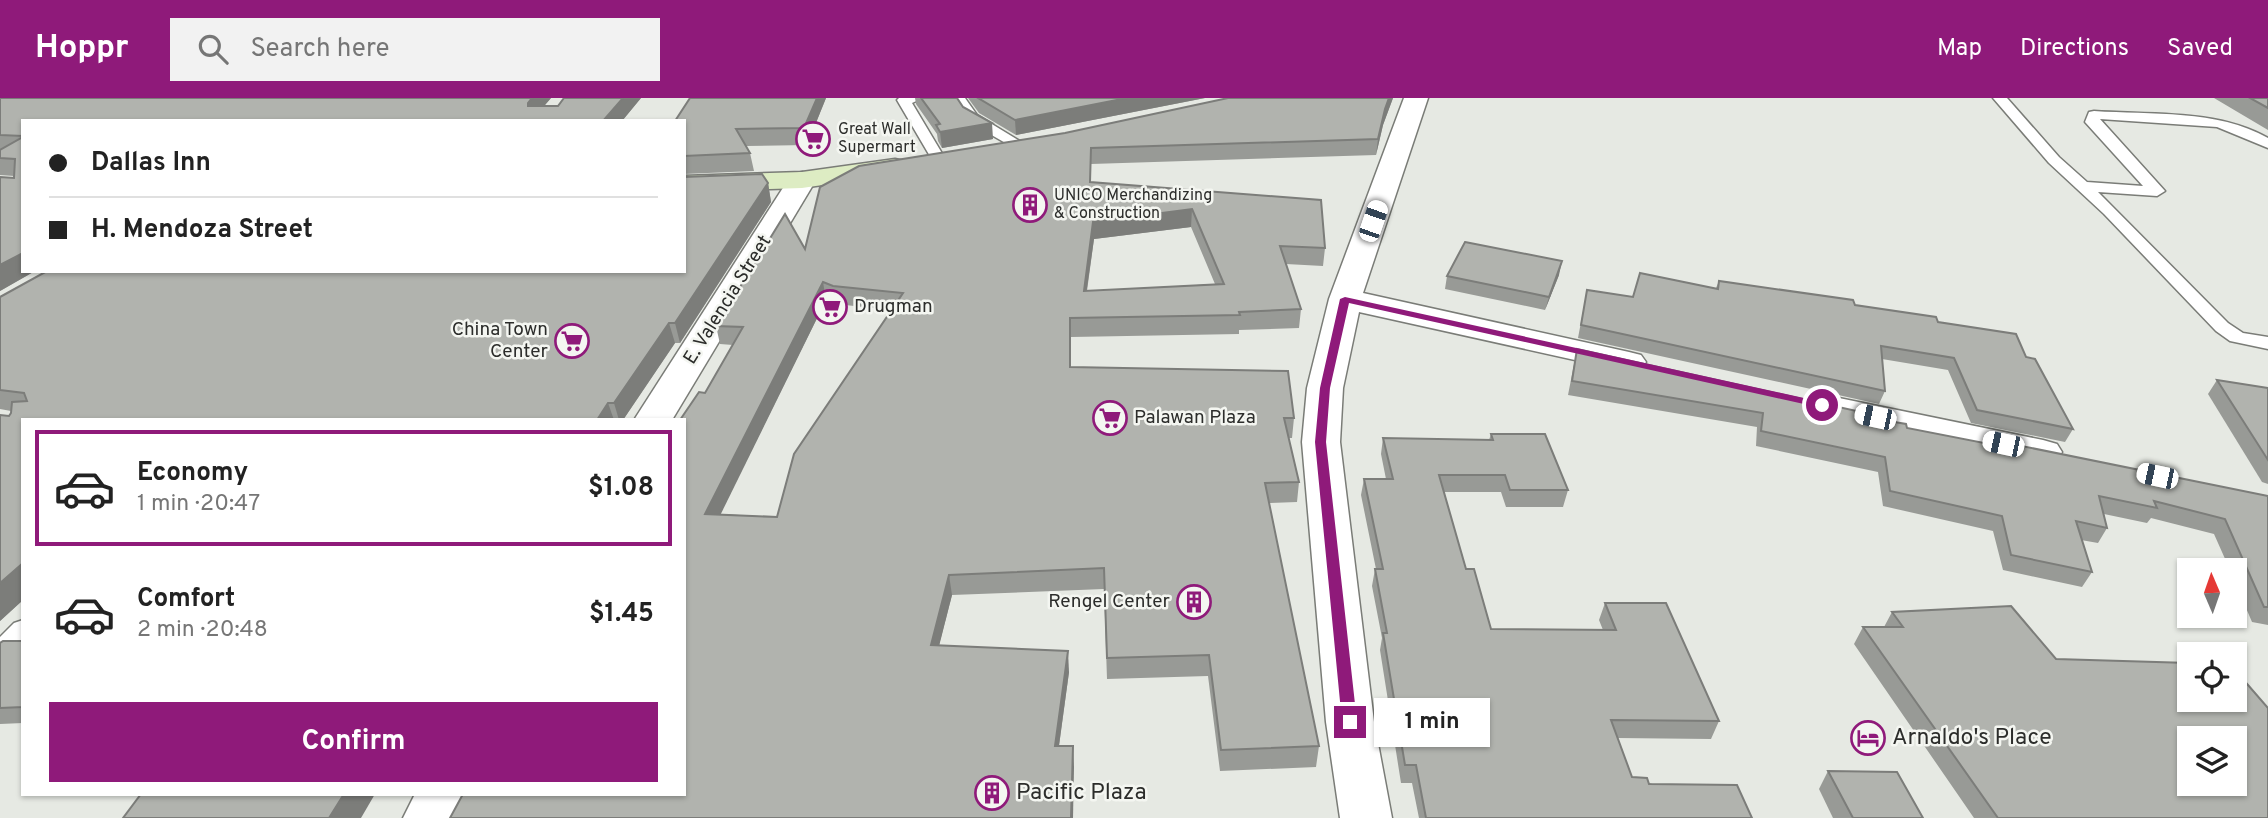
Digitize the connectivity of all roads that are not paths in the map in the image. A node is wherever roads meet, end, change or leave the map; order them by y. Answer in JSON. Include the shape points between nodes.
{"nodes":[{"id":1,"x":916,"y":98,"type":"edge"},
{"id":2,"x":958,"y":98,"type":"edge"},
{"id":3,"x":1416,"y":98,"type":"edge"},
{"id":4,"x":2000,"y":98,"type":"edge"},
{"id":5,"x":1032,"y":144,"type":"joint"},
{"id":6,"x":2268,"y":144,"type":"edge"},
{"id":7,"x":962,"y":156,"type":"junction"},
{"id":8,"x":802,"y":180,"type":"junction"},
{"id":9,"x":686,"y":184,"type":"edge"},
{"id":10,"x":2083,"y":186,"type":"junction"},
{"id":11,"x":1345,"y":299,"type":"junction"},
{"id":12,"x":2268,"y":343,"type":"edge"},
{"id":13,"x":1658,"y":369,"type":"edge"},
{"id":14,"x":1807,"y":402,"type":"edge"},
{"id":15,"x":654,"y":418,"type":"edge"},
{"id":16,"x":2074,"y":459,"type":"edge"},
{"id":17,"x":21,"y":631,"type":"edge"},
{"id":18,"x":0,"y":652,"type":"edge"},
{"id":19,"x":441,"y":796,"type":"edge"},
{"id":20,"x":429,"y":818,"type":"edge"},
{"id":21,"x":1366,"y":818,"type":"edge"}],
"edges":[{"from":1,"to":7,"type":"lane","via":[[904,100]]},
{"from":2,"to":5,"type":"lane","via":[[972,118]]},
{"from":3,"to":11,"type":"street"},
{"from":4,"to":10,"type":"lane"},
{"from":5,"to":7,"type":"main road"},
{"from":6,"to":10,"type":"lane","via":[[2218,123],[2094,115],[2092,122],[2157,191]]},
{"from":7,"to":8,"type":"main road"},
{"from":8,"to":9,"type":"main road"},
{"from":8,"to":15,"type":"street","name":"E. Valencia Street"},
{"from":10,"to":12,"type":"lane","via":[[2222,327],[2237,337]]},
{"from":11,"to":13,"type":"street"},
{"from":11,"to":21,"type":"street","via":[[1325,388],[1321,442],[1350,722]]},
{"from":14,"to":16,"type":"street"},
{"from":17,"to":18,"type":"lane"},
{"from":19,"to":20,"type":"street"}]}
